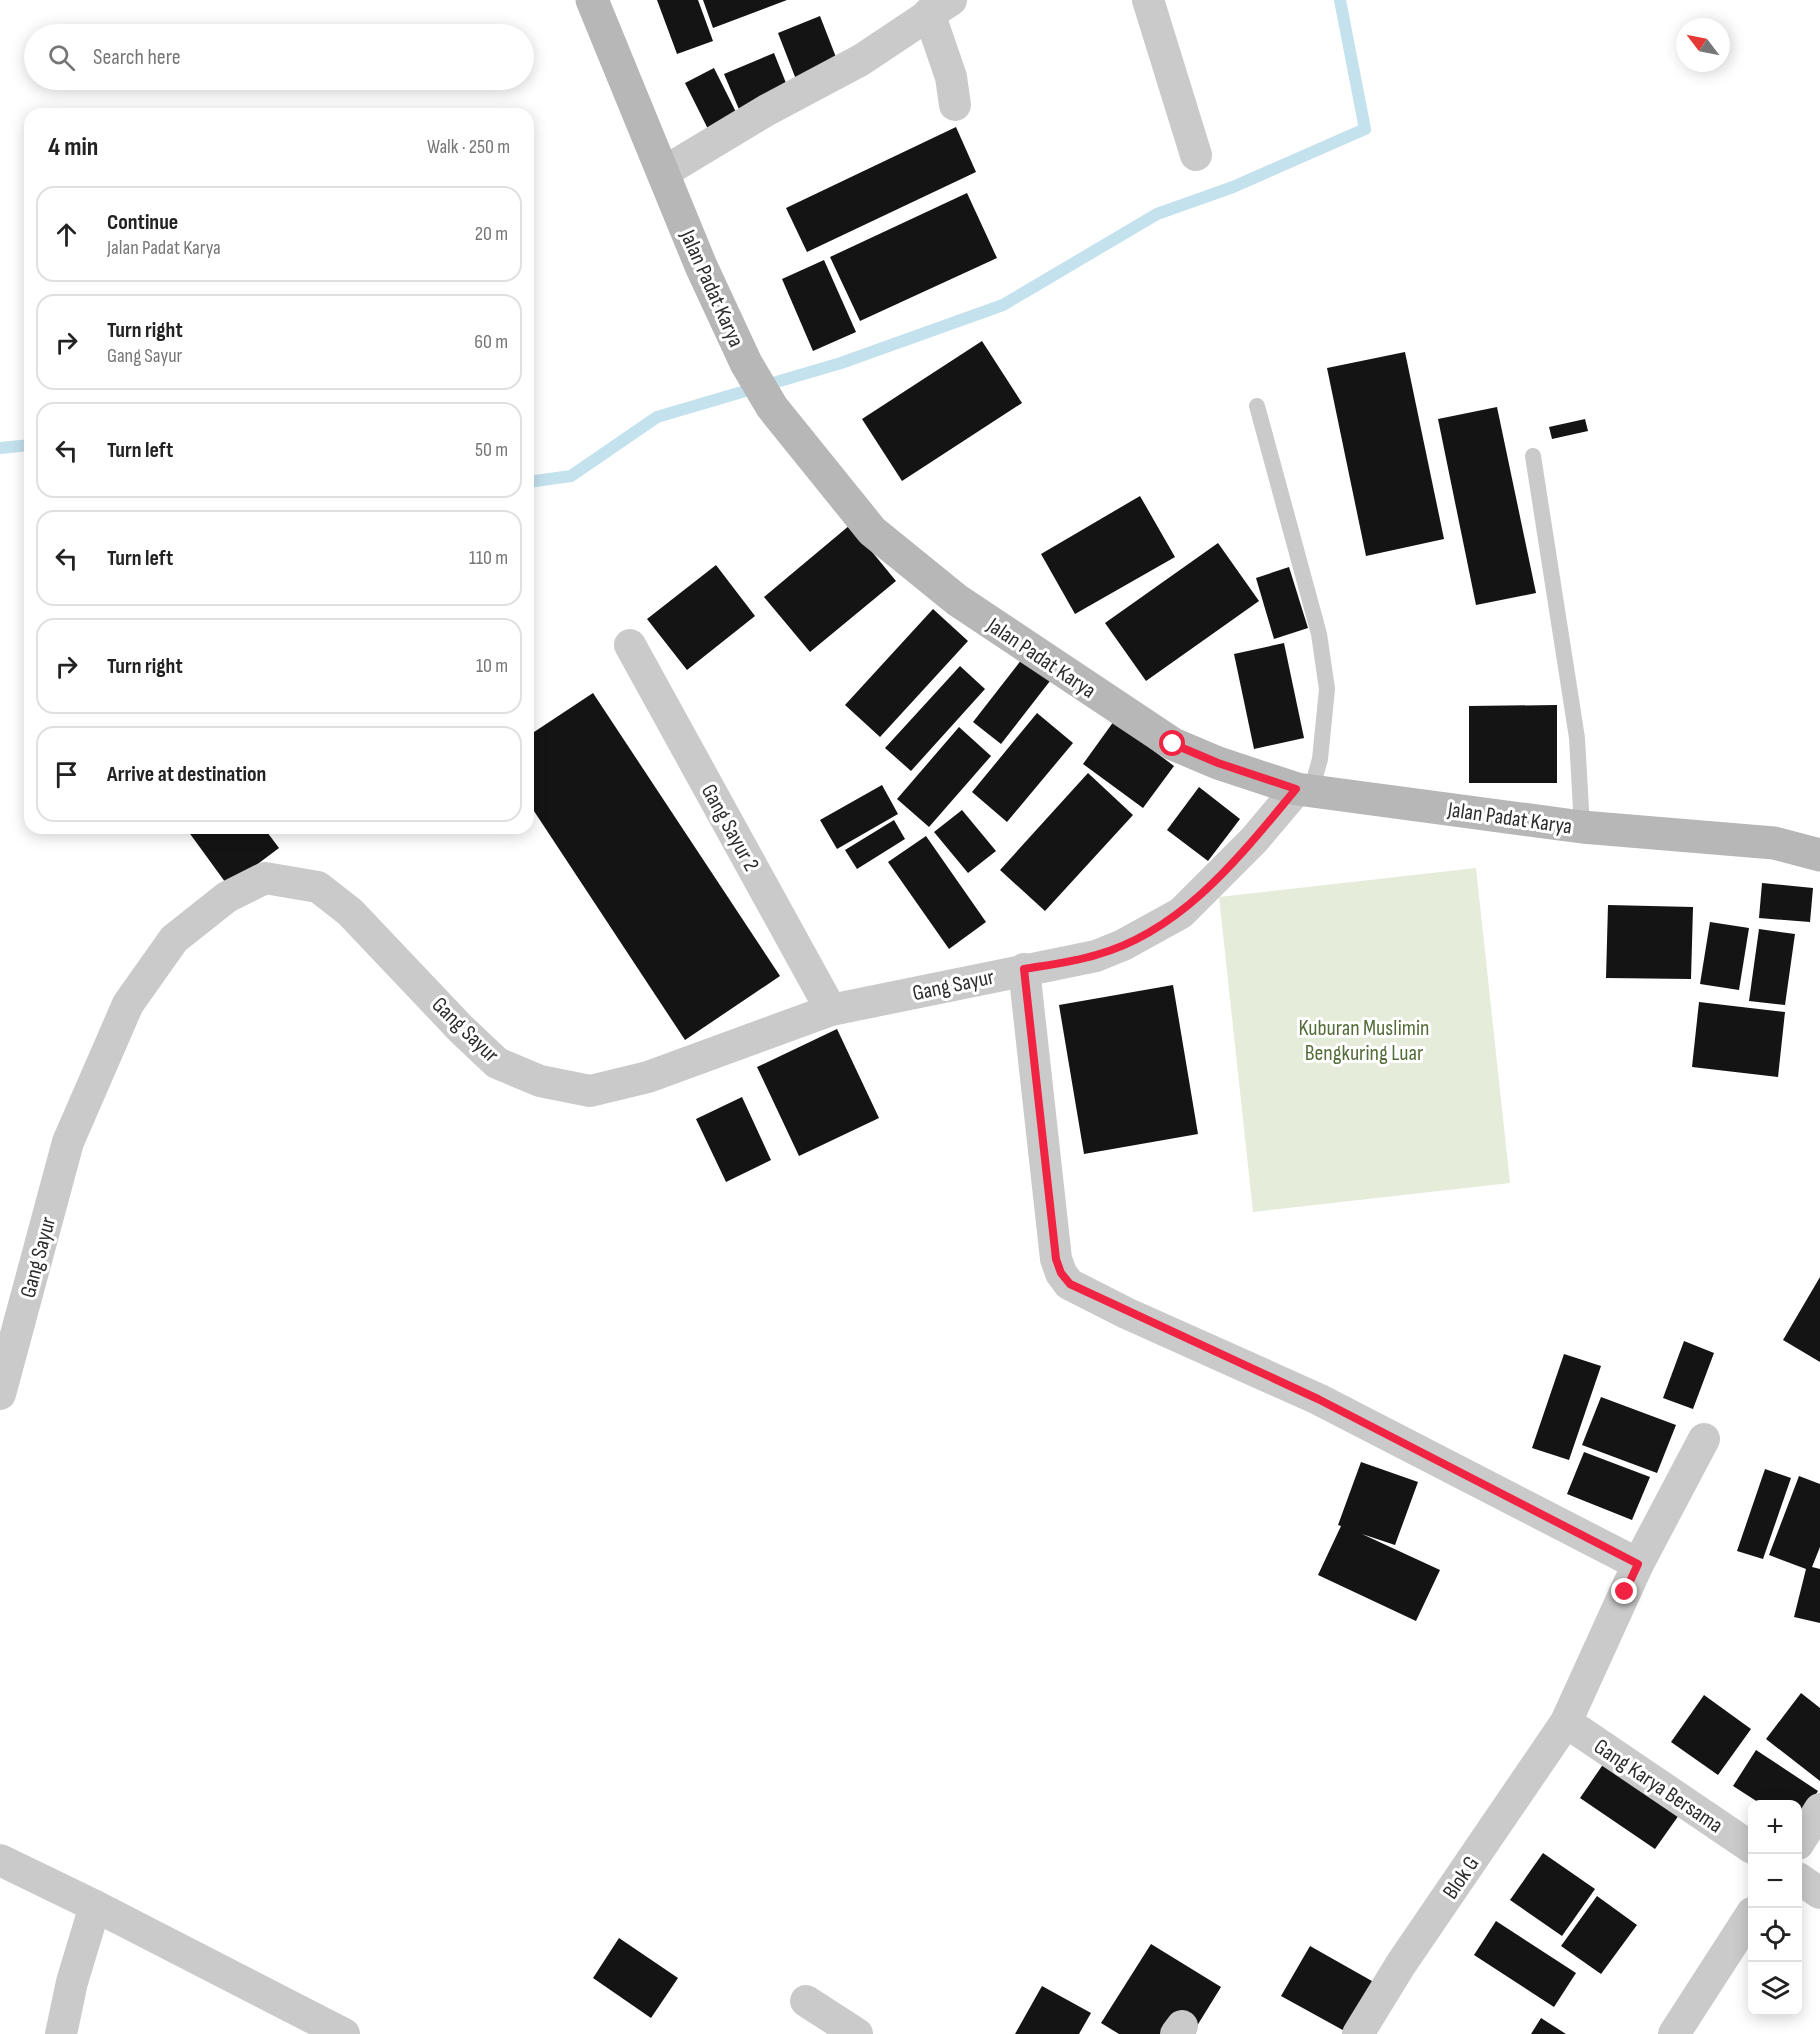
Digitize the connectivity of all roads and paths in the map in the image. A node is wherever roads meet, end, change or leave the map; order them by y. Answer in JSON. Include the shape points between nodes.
{"nodes":[{"id":1,"x":592,"y":0,"type":"edge"},
{"id":2,"x":1148,"y":0,"type":"edge"},
{"id":3,"x":940,"y":6,"type":"edge"},
{"id":4,"x":955,"y":105,"type":"dead end"},
{"id":5,"x":1196,"y":155,"type":"dead end"},
{"id":6,"x":664,"y":172,"type":"junction"},
{"id":7,"x":1257,"y":406,"type":"dead end"},
{"id":8,"x":1533,"y":456,"type":"dead end"},
{"id":9,"x":630,"y":645,"type":"dead end"},
{"id":10,"x":1304,"y":790,"type":"junction"},
{"id":11,"x":1582,"y":826,"type":"junction"},
{"id":12,"x":1820,"y":855,"type":"edge"},
{"id":13,"x":1024,"y":969,"type":"junction"},
{"id":14,"x":831,"y":1010,"type":"junction"},
{"id":15,"x":0,"y":1394,"type":"edge"},
{"id":16,"x":1704,"y":1439,"type":"dead end"},
{"id":17,"x":1638,"y":1564,"type":"junction"},
{"id":18,"x":1566,"y":1722,"type":"junction"},
{"id":19,"x":1820,"y":1809,"type":"edge"},
{"id":20,"x":1802,"y":1836,"type":"edge"},
{"id":21,"x":1748,"y":1845,"type":"edge"},
{"id":22,"x":0,"y":1860,"type":"edge"},
{"id":23,"x":1802,"y":1881,"type":"edge"},
{"id":24,"x":1820,"y":1893,"type":"edge"},
{"id":25,"x":95,"y":1906,"type":"junction"},
{"id":26,"x":1748,"y":1919,"type":"edge"},
{"id":27,"x":806,"y":2001,"type":"dead end"},
{"id":28,"x":61,"y":2034,"type":"edge"},
{"id":29,"x":344,"y":2034,"type":"edge"},
{"id":30,"x":857,"y":2034,"type":"edge"},
{"id":31,"x":1358,"y":2034,"type":"edge"},
{"id":32,"x":1674,"y":2034,"type":"edge"}],
"edges":[{"from":1,"to":6,"type":"main road","name":"Jalan Padat Karya"},
{"from":2,"to":5,"type":"street"},
{"from":3,"to":4,"type":"street"},
{"from":3,"to":6,"type":"street","via":[[861,60]]},
{"from":6,"to":10,"type":"main road","name":"Jalan Padat Karya","via":[[701,266],[746,363],[772,407],[872,531],[957,600],[1173,744],[1218,763]]},
{"from":7,"to":10,"type":"lane","via":[[1319,634],[1327,688],[1320,759]]},
{"from":8,"to":11,"type":"lane","via":[[1577,738]]},
{"from":9,"to":14,"type":"street","name":"Gang Sayur 2"},
{"from":10,"to":11,"type":"main road","name":"Jalan Padat Karya"},
{"from":10,"to":13,"type":"street","name":"Gang Sayur","via":[[1181,914],[1096,956]]},
{"from":11,"to":12,"type":"main road","name":"Jalan Padat Karya","via":[[1774,843]]},
{"from":13,"to":14,"type":"street","name":"Gang Sayur"},
{"from":13,"to":17,"type":"street","via":[[1056,1259],[1070,1284],[1318,1399]]},
{"from":14,"to":15,"type":"street","name":"Gang Sayur","via":[[648,1077],[590,1091],[540,1081],[497,1062],[350,912],[318,886],[265,878],[227,897],[174,939],[128,1004],[68,1142]]},
{"from":16,"to":17,"type":"street","name":"Blok G"},
{"from":17,"to":18,"type":"street","name":"Blok G"},
{"from":18,"to":21,"type":"street","name":"Gang Karya Bersama"},
{"from":18,"to":31,"type":"street","name":"Blok G","via":[[1401,1964]]},
{"from":19,"to":20,"type":"street"},
{"from":22,"to":25,"type":"street"},
{"from":23,"to":24,"type":"street"},
{"from":25,"to":28,"type":"street"},
{"from":25,"to":29,"type":"street"},
{"from":26,"to":32,"type":"street"},
{"from":27,"to":30,"type":"street"}]}
